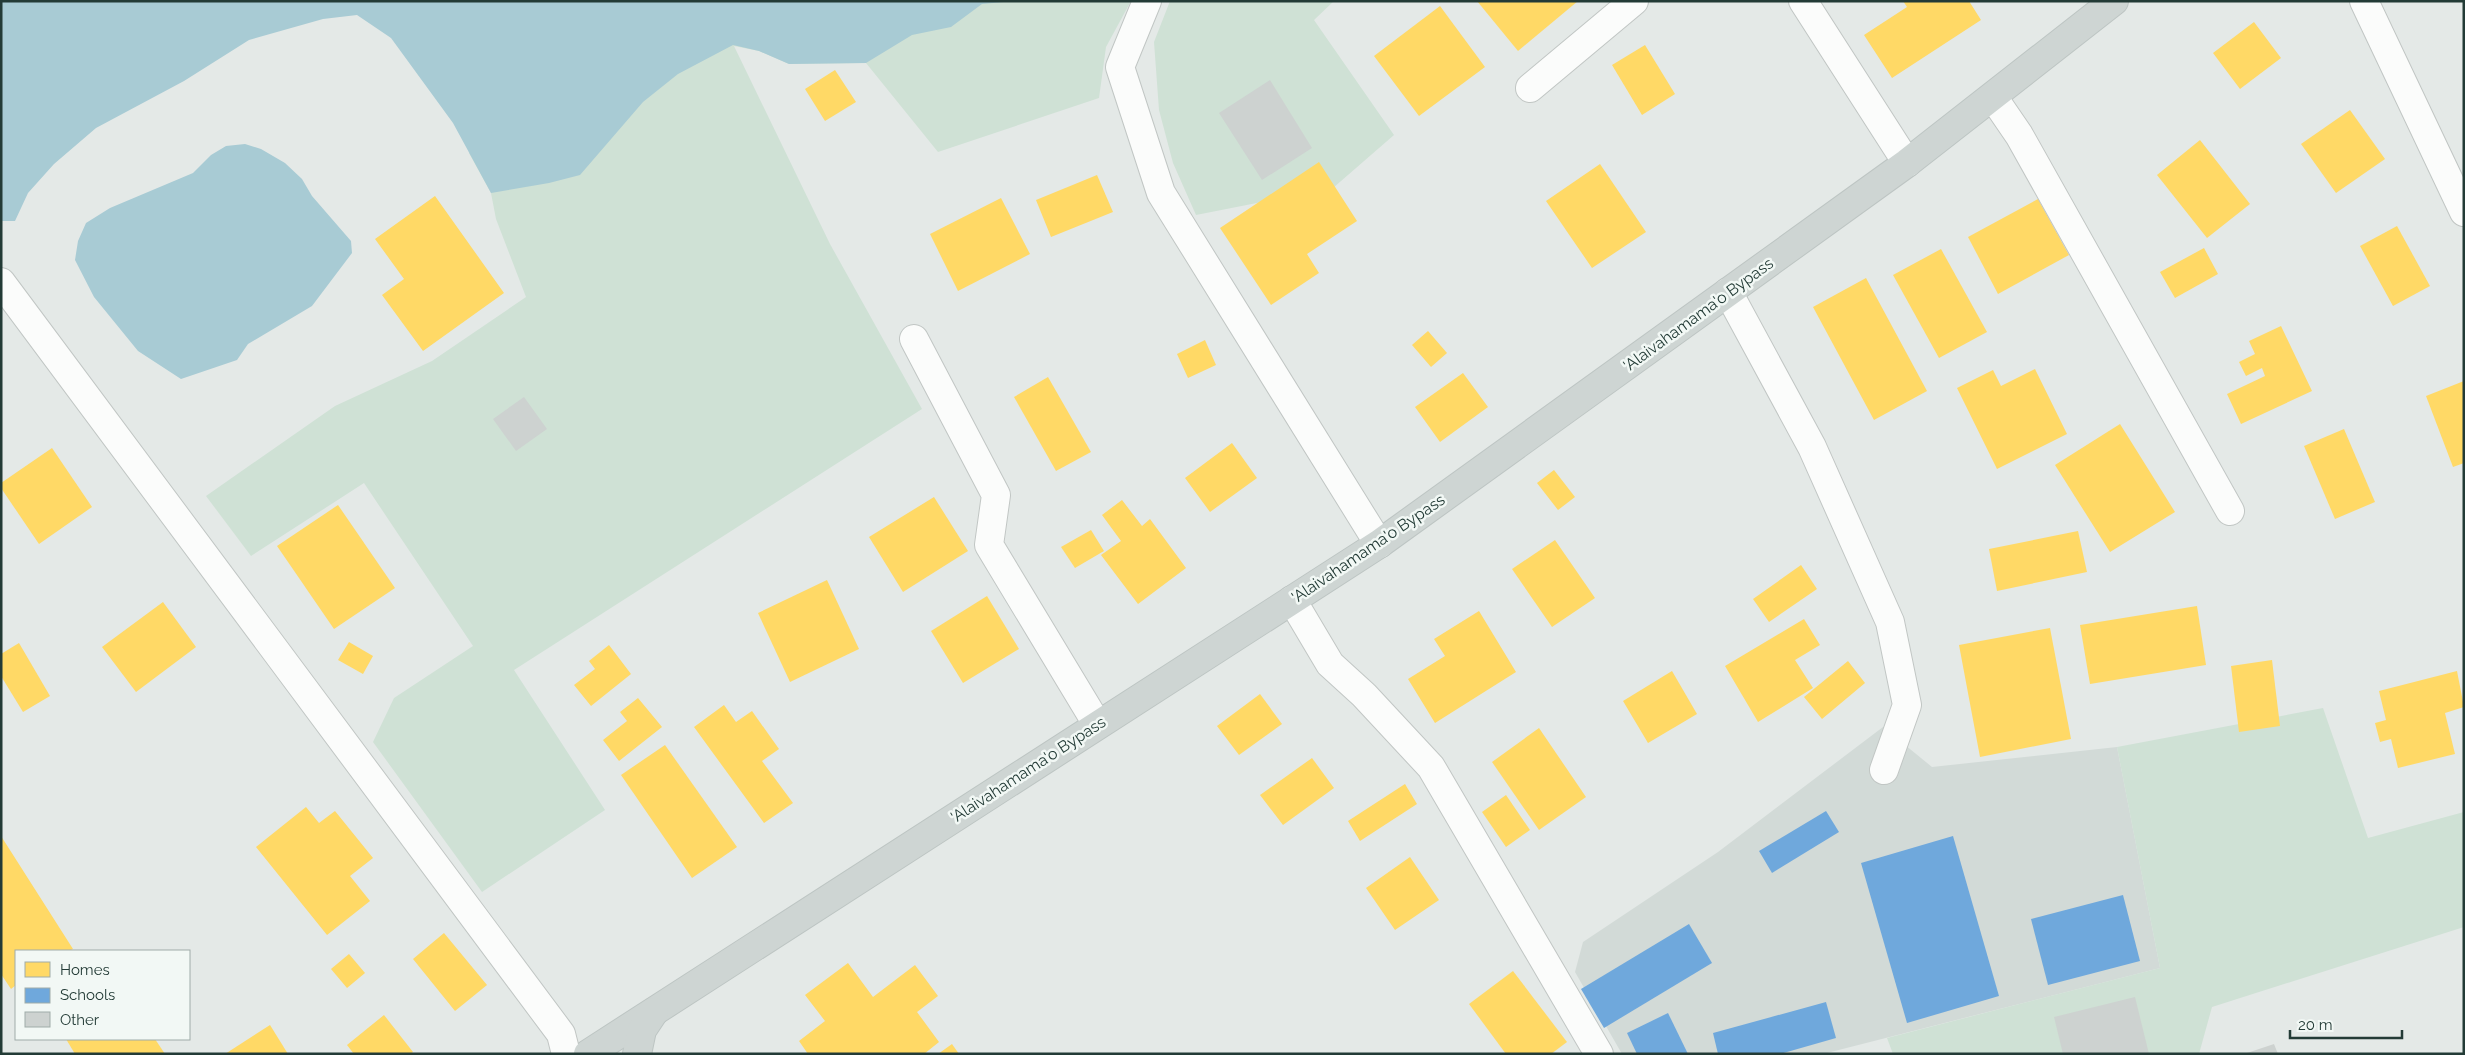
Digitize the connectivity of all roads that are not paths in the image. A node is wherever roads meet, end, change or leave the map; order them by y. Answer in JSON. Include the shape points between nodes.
{"nodes":[{"id":1,"x":1147,"y":1,"type":"edge"},
{"id":2,"x":1634,"y":1,"type":"edge"},
{"id":3,"x":1803,"y":1,"type":"edge"},
{"id":4,"x":2114,"y":1,"type":"edge"},
{"id":5,"x":2364,"y":1,"type":"edge"},
{"id":6,"x":1530,"y":88,"type":"dead end"},
{"id":7,"x":1993,"y":97,"type":"junction"},
{"id":8,"x":1907,"y":162,"type":"junction"},
{"id":9,"x":2464,"y":212,"type":"edge"},
{"id":10,"x":1,"y":282,"type":"edge"},
{"id":11,"x":1728,"y":292,"type":"junction"},
{"id":12,"x":914,"y":340,"type":"dead end"},
{"id":13,"x":2230,"y":511,"type":"dead end"},
{"id":14,"x":1379,"y":544,"type":"junction"},
{"id":15,"x":1292,"y":600,"type":"junction"},
{"id":16,"x":1098,"y":724,"type":"junction"},
{"id":17,"x":1884,"y":770,"type":"dead end"},
{"id":18,"x":657,"y":1009,"type":"junction"},
{"id":19,"x":580,"y":1049,"type":"edge"},
{"id":20,"x":637,"y":1054,"type":"edge"},
{"id":21,"x":1598,"y":1054,"type":"edge"}],
"edges":[{"from":1,"to":14,"type":"street","via":[[1120,67],[1161,193]]},
{"from":2,"to":6,"type":"street"},
{"from":3,"to":8,"type":"street"},
{"from":4,"to":7,"type":"main road","name":"'Alaivahamama'o Bypass"},
{"from":5,"to":9,"type":"street"},
{"from":7,"to":8,"type":"main road","name":"'Alaivahamama'o Bypass"},
{"from":7,"to":13,"type":"street","via":[[2019,135]]},
{"from":8,"to":11,"type":"main road","name":"'Alaivahamama'o Bypass"},
{"from":10,"to":19,"type":"street"},
{"from":11,"to":14,"type":"main road","name":"'Alaivahamama'o Bypass"},
{"from":11,"to":17,"type":"street","via":[[1812,447],[1890,622],[1907,705]]},
{"from":12,"to":16,"type":"street","via":[[996,495],[989,545]]},
{"from":14,"to":15,"type":"main road","name":"'Alaivahamama'o Bypass"},
{"from":15,"to":16,"type":"main road","name":"'Alaivahamama'o Bypass"},
{"from":15,"to":21,"type":"street","via":[[1330,664],[1364,695],[1431,767]]},
{"from":16,"to":18,"type":"main road","name":"'Alaivahamama'o Bypass"},
{"from":18,"to":19,"type":"main road","name":"'Alaivahamama'o Bypass"},
{"from":18,"to":20,"type":"main road","via":[[642,1030]]}]}
